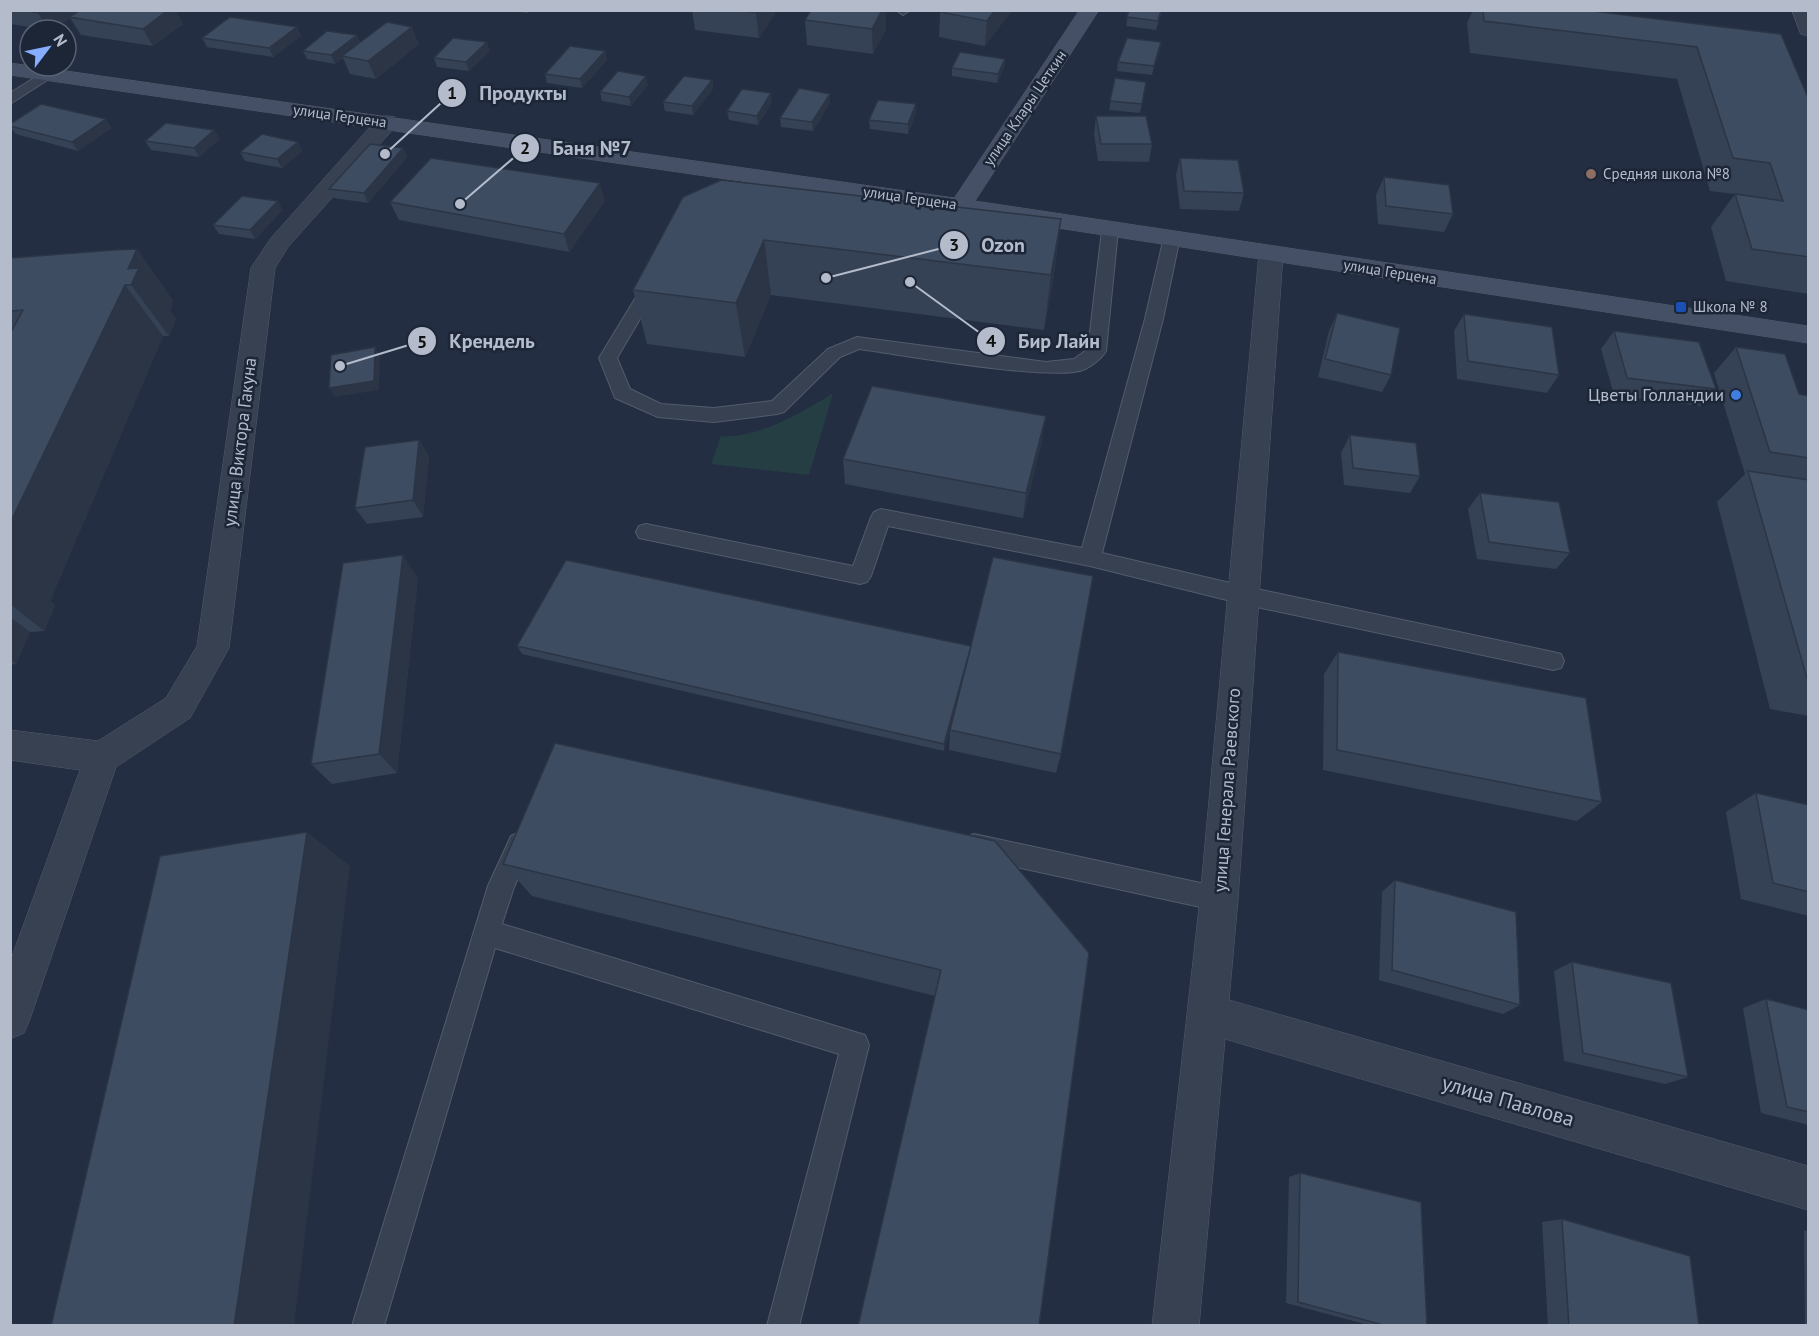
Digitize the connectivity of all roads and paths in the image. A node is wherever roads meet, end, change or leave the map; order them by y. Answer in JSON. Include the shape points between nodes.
{"nodes":[{"id":1,"x":1090,"y":10,"type":"edge"},
{"id":2,"x":1801,"y":10,"type":"edge"},
{"id":3,"x":1809,"y":30,"type":"edge"},
{"id":4,"x":41,"y":78,"type":"edge"},
{"id":5,"x":75,"y":78,"type":"edge"},
{"id":6,"x":10,"y":100,"type":"edge"},
{"id":7,"x":387,"y":122,"type":"junction"},
{"id":8,"x":960,"y":206,"type":"junction"},
{"id":9,"x":1110,"y":230,"type":"junction"},
{"id":10,"x":1172,"y":237,"type":"junction"},
{"id":11,"x":1271,"y":254,"type":"junction"},
{"id":12,"x":665,"y":264,"type":"edge"},
{"id":13,"x":1809,"y":335,"type":"edge"},
{"id":14,"x":646,"y":532,"type":"dead end"},
{"id":15,"x":1090,"y":558,"type":"junction"},
{"id":16,"x":1243,"y":595,"type":"junction"},
{"id":17,"x":1554,"y":661,"type":"dead end"},
{"id":18,"x":10,"y":745,"type":"edge"},
{"id":19,"x":102,"y":757,"type":"junction"},
{"id":20,"x":533,"y":818,"type":"edge"},
{"id":21,"x":951,"y":841,"type":"edge"},
{"id":22,"x":1219,"y":899,"type":"junction"},
{"id":23,"x":488,"y":933,"type":"junction"},
{"id":24,"x":1208,"y":1014,"type":"junction"},
{"id":25,"x":10,"y":1019,"type":"edge"},
{"id":26,"x":1809,"y":1188,"type":"edge"},
{"id":27,"x":368,"y":1326,"type":"edge"},
{"id":28,"x":783,"y":1326,"type":"edge"},
{"id":29,"x":1175,"y":1326,"type":"edge"}],
"edges":[{"from":1,"to":8,"type":"main road","name":"улица Клары Цеткин"},
{"from":2,"to":3,"type":"street"},
{"from":4,"to":6,"type":"lane"},
{"from":5,"to":7,"type":"main road","name":"улица Герцена"},
{"from":7,"to":8,"type":"main road","name":"улица Герцена","via":[[719,178]]},
{"from":7,"to":19,"type":"street","name":"улица Виктора Гакуна","via":[[279,243],[263,268],[213,648],[178,708]]},
{"from":8,"to":9,"type":"main road","name":"улица Герцена"},
{"from":9,"to":10,"type":"main road","name":"улица Герцена"},
{"from":9,"to":12,"type":"lane","via":[[1097,351],[1080,365],[1046,368],[857,343],[834,353],[777,407],[714,415],[658,410],[622,393],[608,358]]},
{"from":10,"to":11,"type":"main road","name":"улица Герцена"},
{"from":10,"to":15,"type":"lane"},
{"from":11,"to":13,"type":"main road","name":"улица Герцена"},
{"from":11,"to":16,"type":"street","name":"улица Генерала Раевского"},
{"from":14,"to":15,"type":"lane","via":[[860,576],[881,517]]},
{"from":15,"to":16,"type":"lane"},
{"from":16,"to":17,"type":"lane"},
{"from":16,"to":22,"type":"street","name":"улица Генерала Раевского"},
{"from":18,"to":19,"type":"street"},
{"from":19,"to":25,"type":"street"},
{"from":20,"to":23,"type":"lane","via":[[501,886]]},
{"from":21,"to":22,"type":"lane"},
{"from":22,"to":24,"type":"street","name":"улица Генерала Раевского"},
{"from":23,"to":27,"type":"lane"},
{"from":23,"to":28,"type":"lane","via":[[855,1045]]},
{"from":24,"to":26,"type":"street","name":"улица Павлова"},
{"from":24,"to":29,"type":"street","name":"улица Генерала Раевского"}]}
